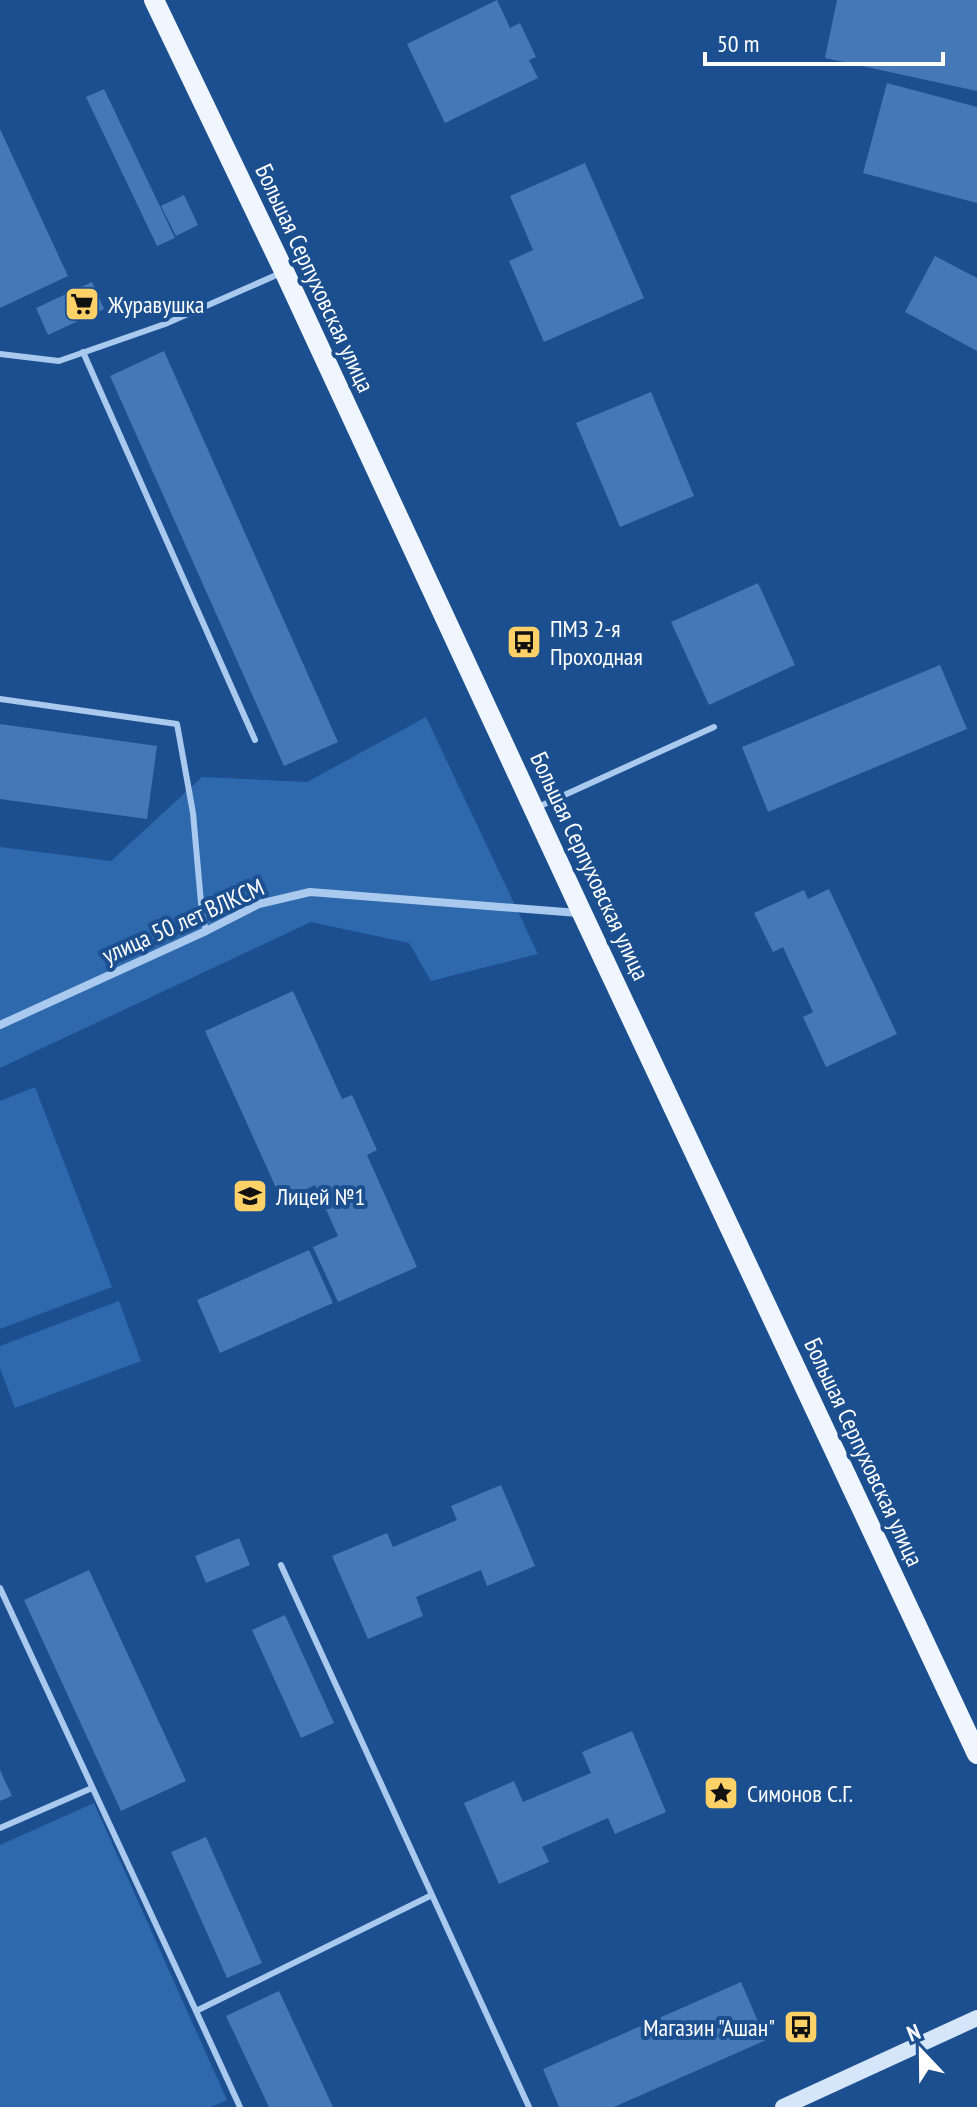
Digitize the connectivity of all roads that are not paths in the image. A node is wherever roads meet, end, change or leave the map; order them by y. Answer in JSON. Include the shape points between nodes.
{"nodes":[{"id":1,"x":154,"y":0,"type":"edge"},
{"id":2,"x":284,"y":271,"type":"junction"},
{"id":3,"x":83,"y":352,"type":"junction"},
{"id":4,"x":0,"y":354,"type":"edge"},
{"id":5,"x":0,"y":699,"type":"edge"},
{"id":6,"x":714,"y":727,"type":"dead end"},
{"id":7,"x":255,"y":740,"type":"dead end"},
{"id":8,"x":535,"y":809,"type":"junction"},
{"id":9,"x":582,"y":913,"type":"junction"},
{"id":10,"x":206,"y":931,"type":"junction"},
{"id":11,"x":0,"y":1025,"type":"edge"},
{"id":12,"x":281,"y":1565,"type":"dead end"},
{"id":13,"x":0,"y":1588,"type":"edge"},
{"id":14,"x":977,"y":1754,"type":"edge"},
{"id":15,"x":92,"y":1788,"type":"junction"},
{"id":16,"x":0,"y":1828,"type":"edge"},
{"id":17,"x":432,"y":1895,"type":"junction"},
{"id":18,"x":196,"y":2011,"type":"junction"},
{"id":19,"x":977,"y":2018,"type":"edge"},
{"id":20,"x":240,"y":2107,"type":"edge"},
{"id":21,"x":529,"y":2107,"type":"edge"},
{"id":22,"x":783,"y":2107,"type":"edge"}],
"edges":[{"from":1,"to":2,"type":"main road","name":"Большая Серпуховская улица"},
{"from":2,"to":3,"type":"lane","via":[[165,324]]},
{"from":2,"to":8,"type":"main road","name":"Большая Серпуховская улица"},
{"from":3,"to":4,"type":"lane","via":[[59,361]]},
{"from":3,"to":7,"type":"lane"},
{"from":5,"to":10,"type":"lane","via":[[177,724]]},
{"from":6,"to":8,"type":"lane"},
{"from":8,"to":9,"type":"main road","name":"Большая Серпуховская улица"},
{"from":9,"to":10,"type":"street","name":"улица 50 лет ВЛКСМ","via":[[310,892],[259,904]]},
{"from":9,"to":14,"type":"main road","name":"Большая Серпуховская улица"},
{"from":10,"to":11,"type":"street","name":"улица 50 лет ВЛКСМ"},
{"from":12,"to":17,"type":"lane"},
{"from":13,"to":15,"type":"lane"},
{"from":15,"to":16,"type":"lane"},
{"from":15,"to":18,"type":"lane"},
{"from":17,"to":18,"type":"lane"},
{"from":17,"to":21,"type":"lane"},
{"from":18,"to":20,"type":"lane"},
{"from":19,"to":22,"type":"street"}]}
